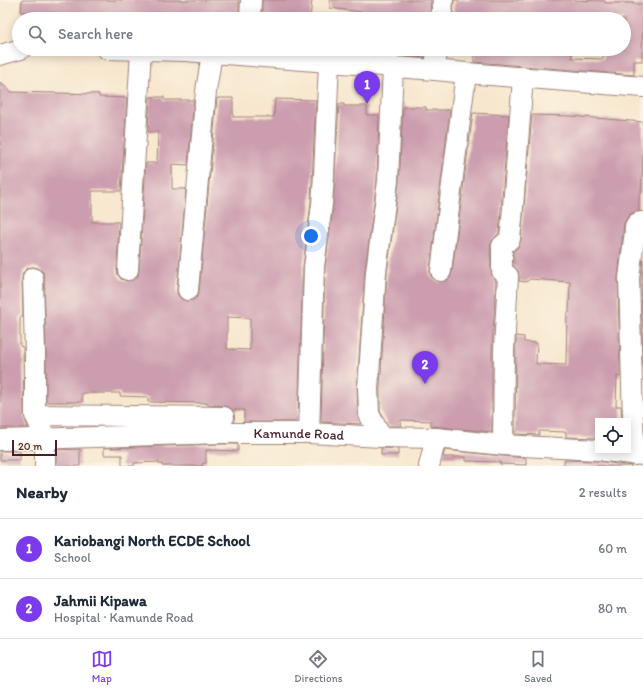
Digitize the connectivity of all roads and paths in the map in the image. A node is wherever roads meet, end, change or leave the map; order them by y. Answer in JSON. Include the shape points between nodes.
{"nodes":[{"id":1,"x":251,"y":0,"type":"edge"},
{"id":2,"x":443,"y":0,"type":"edge"},
{"id":3,"x":250,"y":12,"type":"edge"},
{"id":4,"x":441,"y":12,"type":"edge"},
{"id":5,"x":12,"y":52,"type":"edge"},
{"id":6,"x":0,"y":55,"type":"edge"},
{"id":7,"x":141,"y":56,"type":"edge"},
{"id":8,"x":212,"y":56,"type":"edge"},
{"id":9,"x":281,"y":56,"type":"edge"},
{"id":10,"x":436,"y":56,"type":"edge"},
{"id":11,"x":329,"y":62,"type":"junction"},
{"id":12,"x":393,"y":67,"type":"junction"},
{"id":13,"x":435,"y":70,"type":"junction"},
{"id":14,"x":466,"y":73,"type":"junction"},
{"id":15,"x":523,"y":77,"type":"junction"},
{"id":16,"x":643,"y":85,"type":"edge"},
{"id":17,"x":643,"y":222,"type":"edge"},
{"id":18,"x":128,"y":270,"type":"dead end"},
{"id":19,"x":441,"y":270,"type":"dead end"},
{"id":20,"x":33,"y":278,"type":"dead end"},
{"id":21,"x":188,"y":290,"type":"dead end"},
{"id":22,"x":35,"y":415,"type":"junction"},
{"id":23,"x":224,"y":417,"type":"dead end"},
{"id":24,"x":308,"y":433,"type":"junction"},
{"id":25,"x":381,"y":438,"type":"junction"},
{"id":26,"x":436,"y":438,"type":"junction"},
{"id":27,"x":0,"y":440,"type":"edge"},
{"id":28,"x":503,"y":445,"type":"junction"},
{"id":29,"x":595,"y":450,"type":"edge"},
{"id":30,"x":603,"y":454,"type":"edge"},
{"id":31,"x":638,"y":455,"type":"edge"},
{"id":32,"x":45,"y":466,"type":"edge"},
{"id":33,"x":429,"y":466,"type":"edge"},
{"id":34,"x":601,"y":466,"type":"edge"}],
"edges":[{"from":1,"to":3,"type":"street"},
{"from":2,"to":4,"type":"street"},
{"from":5,"to":6,"type":"street"},
{"from":7,"to":18,"type":"street"},
{"from":8,"to":21,"type":"street"},
{"from":9,"to":11,"type":"street"},
{"from":10,"to":13,"type":"street"},
{"from":11,"to":12,"type":"street"},
{"from":11,"to":24,"type":"street","via":[[322,204],[314,267]]},
{"from":12,"to":13,"type":"street"},
{"from":12,"to":25,"type":"street","via":[[388,181],[376,272],[368,388],[369,414]]},
{"from":13,"to":14,"type":"street"},
{"from":14,"to":15,"type":"street"},
{"from":14,"to":19,"type":"street"},
{"from":15,"to":16,"type":"street"},
{"from":15,"to":28,"type":"street","via":[[510,239],[502,246],[502,270],[508,276]]},
{"from":17,"to":31,"type":"street","via":[[636,224],[635,228],[630,278]]},
{"from":20,"to":22,"type":"street"},
{"from":22,"to":23,"type":"street"},
{"from":22,"to":32,"type":"street","via":[[45,436]]},
{"from":24,"to":25,"type":"street","name":"Kamunde Road"},
{"from":24,"to":27,"type":"street","name":"Kamunde Road"},
{"from":25,"to":26,"type":"street","name":"Kamunde Road"},
{"from":26,"to":28,"type":"street","name":"Kamunde Road"},
{"from":26,"to":33,"type":"street"},
{"from":28,"to":29,"type":"street","name":"Kamunde Road"},
{"from":30,"to":34,"type":"street"}]}
